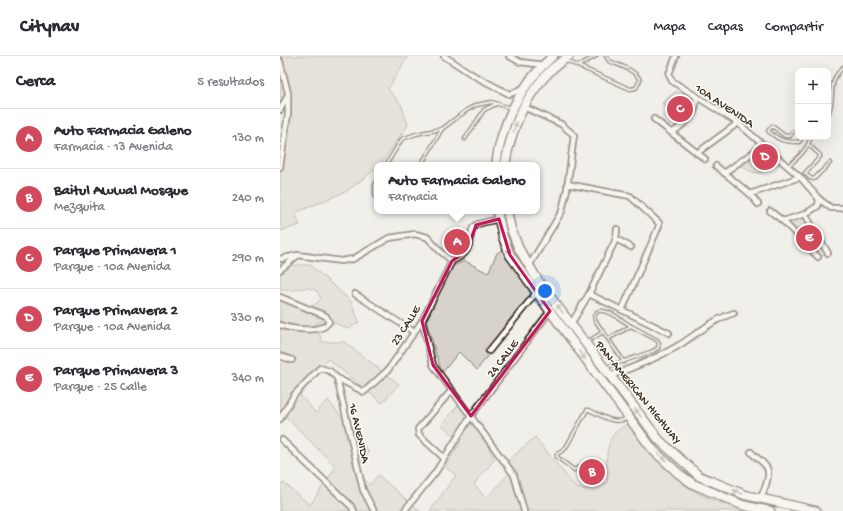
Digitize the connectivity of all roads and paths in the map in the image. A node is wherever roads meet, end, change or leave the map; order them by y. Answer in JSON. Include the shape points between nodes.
{"nodes":[{"id":1,"x":444,"y":56,"type":"edge"},
{"id":2,"x":509,"y":56,"type":"edge"},
{"id":3,"x":585,"y":56,"type":"edge"},
{"id":4,"x":596,"y":56,"type":"edge"},
{"id":5,"x":606,"y":56,"type":"edge"},
{"id":6,"x":676,"y":56,"type":"edge"},
{"id":7,"x":567,"y":58,"type":"edge"},
{"id":8,"x":548,"y":59,"type":"edge"},
{"id":9,"x":588,"y":60,"type":"junction"},
{"id":10,"x":280,"y":61,"type":"edge"},
{"id":11,"x":578,"y":66,"type":"junction"},
{"id":12,"x":843,"y":67,"type":"edge"},
{"id":13,"x":525,"y":87,"type":"junction"},
{"id":14,"x":288,"y":93,"type":"junction"},
{"id":15,"x":696,"y":96,"type":"junction"},
{"id":16,"x":497,"y":103,"type":"junction"},
{"id":17,"x":831,"y":104,"type":"edge"},
{"id":18,"x":524,"y":107,"type":"junction"},
{"id":19,"x":513,"y":109,"type":"junction"},
{"id":20,"x":280,"y":110,"type":"edge"},
{"id":21,"x":654,"y":119,"type":"dead end"},
{"id":22,"x":738,"y":123,"type":"junction"},
{"id":23,"x":442,"y":129,"type":"junction"},
{"id":24,"x":795,"y":132,"type":"edge"},
{"id":25,"x":672,"y":133,"type":"junction"},
{"id":26,"x":790,"y":136,"type":"junction"},
{"id":27,"x":465,"y":139,"type":"dead end"},
{"id":28,"x":801,"y":140,"type":"edge"},
{"id":29,"x":810,"y":140,"type":"dead end"},
{"id":30,"x":793,"y":142,"type":"junction"},
{"id":31,"x":763,"y":144,"type":"junction"},
{"id":32,"x":809,"y":145,"type":"junction"},
{"id":33,"x":697,"y":153,"type":"junction"},
{"id":34,"x":704,"y":159,"type":"dead end"},
{"id":35,"x":388,"y":162,"type":"edge"},
{"id":36,"x":423,"y":162,"type":"edge"},
{"id":37,"x":497,"y":162,"type":"edge"},
{"id":38,"x":506,"y":162,"type":"edge"},
{"id":39,"x":830,"y":163,"type":"dead end"},
{"id":40,"x":716,"y":166,"type":"dead end"},
{"id":41,"x":787,"y":166,"type":"junction"},
{"id":42,"x":280,"y":167,"type":"edge"},
{"id":43,"x":724,"y":173,"type":"junction"},
{"id":44,"x":800,"y":177,"type":"junction"},
{"id":45,"x":567,"y":184,"type":"junction"},
{"id":46,"x":750,"y":194,"type":"junction"},
{"id":47,"x":819,"y":199,"type":"junction"},
{"id":48,"x":758,"y":204,"type":"dead end"},
{"id":49,"x":843,"y":208,"type":"edge"},
{"id":50,"x":770,"y":211,"type":"dead end"},
{"id":51,"x":508,"y":214,"type":"edge"},
{"id":52,"x":805,"y":214,"type":"junction"},
{"id":53,"x":498,"y":215,"type":"edge"},
{"id":54,"x":783,"y":221,"type":"junction"},
{"id":55,"x":617,"y":229,"type":"dead end"},
{"id":56,"x":616,"y":239,"type":"junction"},
{"id":57,"x":631,"y":247,"type":"dead end"},
{"id":58,"x":828,"y":253,"type":"dead end"},
{"id":59,"x":298,"y":255,"type":"junction"},
{"id":60,"x":818,"y":257,"type":"dead end"},
{"id":61,"x":280,"y":259,"type":"edge"},
{"id":62,"x":452,"y":260,"type":"junction"},
{"id":63,"x":529,"y":266,"type":"junction"},
{"id":64,"x":280,"y":270,"type":"edge"},
{"id":65,"x":536,"y":292,"type":"junction"},
{"id":66,"x":355,"y":294,"type":"dead end"},
{"id":67,"x":589,"y":294,"type":"junction"},
{"id":68,"x":280,"y":296,"type":"edge"},
{"id":69,"x":552,"y":296,"type":"dead end"},
{"id":70,"x":541,"y":305,"type":"dead end"},
{"id":71,"x":622,"y":310,"type":"junction"},
{"id":72,"x":550,"y":311,"type":"junction"},
{"id":73,"x":734,"y":313,"type":"dead end"},
{"id":74,"x":422,"y":321,"type":"junction"},
{"id":75,"x":570,"y":324,"type":"junction"},
{"id":76,"x":280,"y":325,"type":"edge"},
{"id":77,"x":631,"y":326,"type":"junction"},
{"id":78,"x":414,"y":332,"type":"junction"},
{"id":79,"x":603,"y":332,"type":"junction"},
{"id":80,"x":669,"y":333,"type":"dead end"},
{"id":81,"x":608,"y":339,"type":"junction"},
{"id":82,"x":585,"y":344,"type":"junction"},
{"id":83,"x":489,"y":351,"type":"dead end"},
{"id":84,"x":280,"y":356,"type":"edge"},
{"id":85,"x":292,"y":360,"type":"dead end"},
{"id":86,"x":624,"y":362,"type":"junction"},
{"id":87,"x":604,"y":368,"type":"junction"},
{"id":88,"x":610,"y":376,"type":"junction"},
{"id":89,"x":337,"y":378,"type":"junction"},
{"id":90,"x":452,"y":390,"type":"junction"},
{"id":91,"x":471,"y":416,"type":"junction"},
{"id":92,"x":629,"y":417,"type":"junction"},
{"id":93,"x":280,"y":419,"type":"edge"},
{"id":94,"x":282,"y":440,"type":"dead end"},
{"id":95,"x":751,"y":452,"type":"dead end"},
{"id":96,"x":444,"y":458,"type":"junction"},
{"id":97,"x":597,"y":462,"type":"dead end"},
{"id":98,"x":760,"y":498,"type":"junction"},
{"id":99,"x":354,"y":511,"type":"edge"},
{"id":100,"x":374,"y":511,"type":"edge"},
{"id":101,"x":404,"y":511,"type":"edge"},
{"id":102,"x":524,"y":511,"type":"edge"},
{"id":103,"x":770,"y":511,"type":"edge"},
{"id":104,"x":816,"y":511,"type":"edge"}],
"edges":[{"from":1,"to":13,"type":"street","via":[[509,94]]},
{"from":2,"to":8,"type":"street","via":[[520,62]]},
{"from":3,"to":9,"type":"lane"},
{"from":4,"to":9,"type":"lane"},
{"from":5,"to":11,"type":"lane","via":[[609,61],[638,75],[640,80],[636,88],[630,89]]},
{"from":6,"to":15,"type":"street","name":"10A AVENIDA","via":[[669,74],[670,78]]},
{"from":7,"to":11,"type":"lane"},
{"from":7,"to":18,"type":"highway","via":[[552,68]]},
{"from":8,"to":13,"type":"highway"},
{"from":9,"to":11,"type":"lane"},
{"from":10,"to":14,"type":"street"},
{"from":12,"to":17,"type":"lane","via":[[833,82]]},
{"from":13,"to":19,"type":"highway"},
{"from":14,"to":20,"type":"street"},
{"from":14,"to":42,"type":"street","via":[[287,127]]},
{"from":15,"to":22,"type":"street","name":"10A AVENIDA"},
{"from":15,"to":25,"type":"street","via":[[696,108],[692,118]]},
{"from":16,"to":19,"type":"lane"},
{"from":16,"to":23,"type":"lane","via":[[476,105]]},
{"from":16,"to":27,"type":"lane","via":[[484,110]]},
{"from":38,"to":18,"type":"highway","one_way":true,"via":[[516,122]]},
{"from":18,"to":45,"type":"street","via":[[562,124],[574,135]]},
{"from":19,"to":37,"type":"highway","via":[[505,126]]},
{"from":21,"to":25,"type":"street"},
{"from":22,"to":31,"type":"street","name":"10A AVENIDA"},
{"from":22,"to":33,"type":"street"},
{"from":23,"to":35,"type":"lane","via":[[402,139]]},
{"from":23,"to":36,"type":"lane"},
{"from":24,"to":26,"type":"lane"},
{"from":25,"to":33,"type":"street"},
{"from":26,"to":30,"type":"lane"},
{"from":26,"to":30,"type":"lane","via":[[785,136],[772,126],[768,131],[779,140]]},
{"from":28,"to":30,"type":"lane"},
{"from":29,"to":32,"type":"lane"},
{"from":31,"to":41,"type":"street","name":"10A AVENIDA"},
{"from":31,"to":43,"type":"street"},
{"from":32,"to":39,"type":"lane","via":[[820,155],[805,173],[810,178],[814,179]]},
{"from":32,"to":41,"type":"lane"},
{"from":33,"to":34,"type":"street"},
{"from":40,"to":43,"type":"street"},
{"from":41,"to":44,"type":"street","name":"10A AVENIDA"},
{"from":43,"to":46,"type":"street"},
{"from":44,"to":46,"type":"street"},
{"from":44,"to":47,"type":"street","name":"10A AVENIDA"},
{"from":45,"to":63,"type":"street","via":[[562,211]]},
{"from":45,"to":71,"type":"street","via":[[630,196],[659,223],[660,226]]},
{"from":46,"to":48,"type":"street"},
{"from":47,"to":49,"type":"street","via":[[831,208]]},
{"from":47,"to":52,"type":"street","via":[[818,206]]},
{"from":50,"to":54,"type":"street"},
{"from":51,"to":63,"type":"highway","name":"PAN-AMERICAN HIGHWAY","via":[[519,249]]},
{"from":52,"to":54,"type":"street"},
{"from":52,"to":58,"type":"street"},
{"from":53,"to":62,"type":"street","via":[[476,225],[467,251]]},
{"from":53,"to":65,"type":"highway","name":"PAN-AMERICAN HIGHWAY","one_way":true,"via":[[510,255]]},
{"from":54,"to":60,"type":"street"},
{"from":55,"to":56,"type":"street"},
{"from":56,"to":57,"type":"street"},
{"from":56,"to":67,"type":"street"},
{"from":59,"to":61,"type":"street"},
{"from":59,"to":62,"type":"street","via":[[341,261],[353,259],[389,238],[415,234],[427,237],[440,252]]},
{"from":59,"to":64,"type":"street"},
{"from":62,"to":74,"type":"street","name":"23 CALLE"},
{"from":75,"to":63,"type":"highway","name":"PAN-AMERICAN HIGHWAY","one_way":true},
{"from":65,"to":72,"type":"highway","name":"PAN-AMERICAN HIGHWAY"},
{"from":65,"to":83,"type":"street"},
{"from":66,"to":78,"type":"street"},
{"from":67,"to":71,"type":"street"},
{"from":67,"to":75,"type":"street"},
{"from":68,"to":76,"type":"street","via":[[326,316],[329,322],[324,327],[310,329]]},
{"from":69,"to":70,"type":"path","bridge":true},
{"from":71,"to":80,"type":"street"},
{"from":72,"to":91,"type":"street","name":"24 CALLE"},
{"from":72,"to":92,"type":"highway","name":"PAN-AMERICAN HIGHWAY","one_way":true},
{"from":73,"to":88,"type":"street","via":[[723,316],[650,361]]},
{"from":74,"to":78,"type":"street","name":"23 CALLE"},
{"from":74,"to":90,"type":"street","via":[[433,365]]},
{"from":75,"to":82,"type":"highway","name":"PAN-AMERICAN HIGHWAY"},
{"from":77,"to":79,"type":"lane","via":[[605,310],[599,310],[594,317]]},
{"from":77,"to":81,"type":"lane"},
{"from":77,"to":86,"type":"lane","via":[[657,340],[659,346],[653,351]]},
{"from":78,"to":89,"type":"street","name":"23 CALLE","via":[[388,370],[364,392]]},
{"from":79,"to":81,"type":"lane"},
{"from":79,"to":82,"type":"lane"},
{"from":81,"to":86,"type":"lane"},
{"from":82,"to":87,"type":"highway","name":"PAN-AMERICAN HIGHWAY"},
{"from":84,"to":85,"type":"street"},
{"from":86,"to":87,"type":"lane"},
{"from":87,"to":88,"type":"highway","name":"PAN-AMERICAN HIGHWAY"},
{"from":98,"to":88,"type":"highway","name":"PAN-AMERICAN HIGHWAY","one_way":true,"via":[[745,495],[694,472],[659,440]]},
{"from":89,"to":93,"type":"street","via":[[330,371],[320,368],[294,395]]},
{"from":89,"to":100,"type":"street","name":"16 AVENIDA","via":[[363,490]]},
{"from":90,"to":91,"type":"street"},
{"from":90,"to":96,"type":"street","via":[[418,429],[420,435]]},
{"from":91,"to":96,"type":"street","name":"24 CALLE"},
{"from":91,"to":102,"type":"street","via":[[514,475]]},
{"from":92,"to":97,"type":"lane","via":[[617,422],[587,410],[565,449],[557,454],[557,457],[574,470]]},
{"from":92,"to":103,"type":"highway","name":"PAN-AMERICAN HIGHWAY","one_way":true,"via":[[653,450],[693,484],[742,505]]},
{"from":94,"to":99,"type":"street"},
{"from":95,"to":98,"type":"street","via":[[767,467],[764,492]]},
{"from":96,"to":101,"type":"street","name":"24 CALLE"},
{"from":98,"to":104,"type":"highway","name":"PAN-AMERICAN HIGHWAY"}]}
